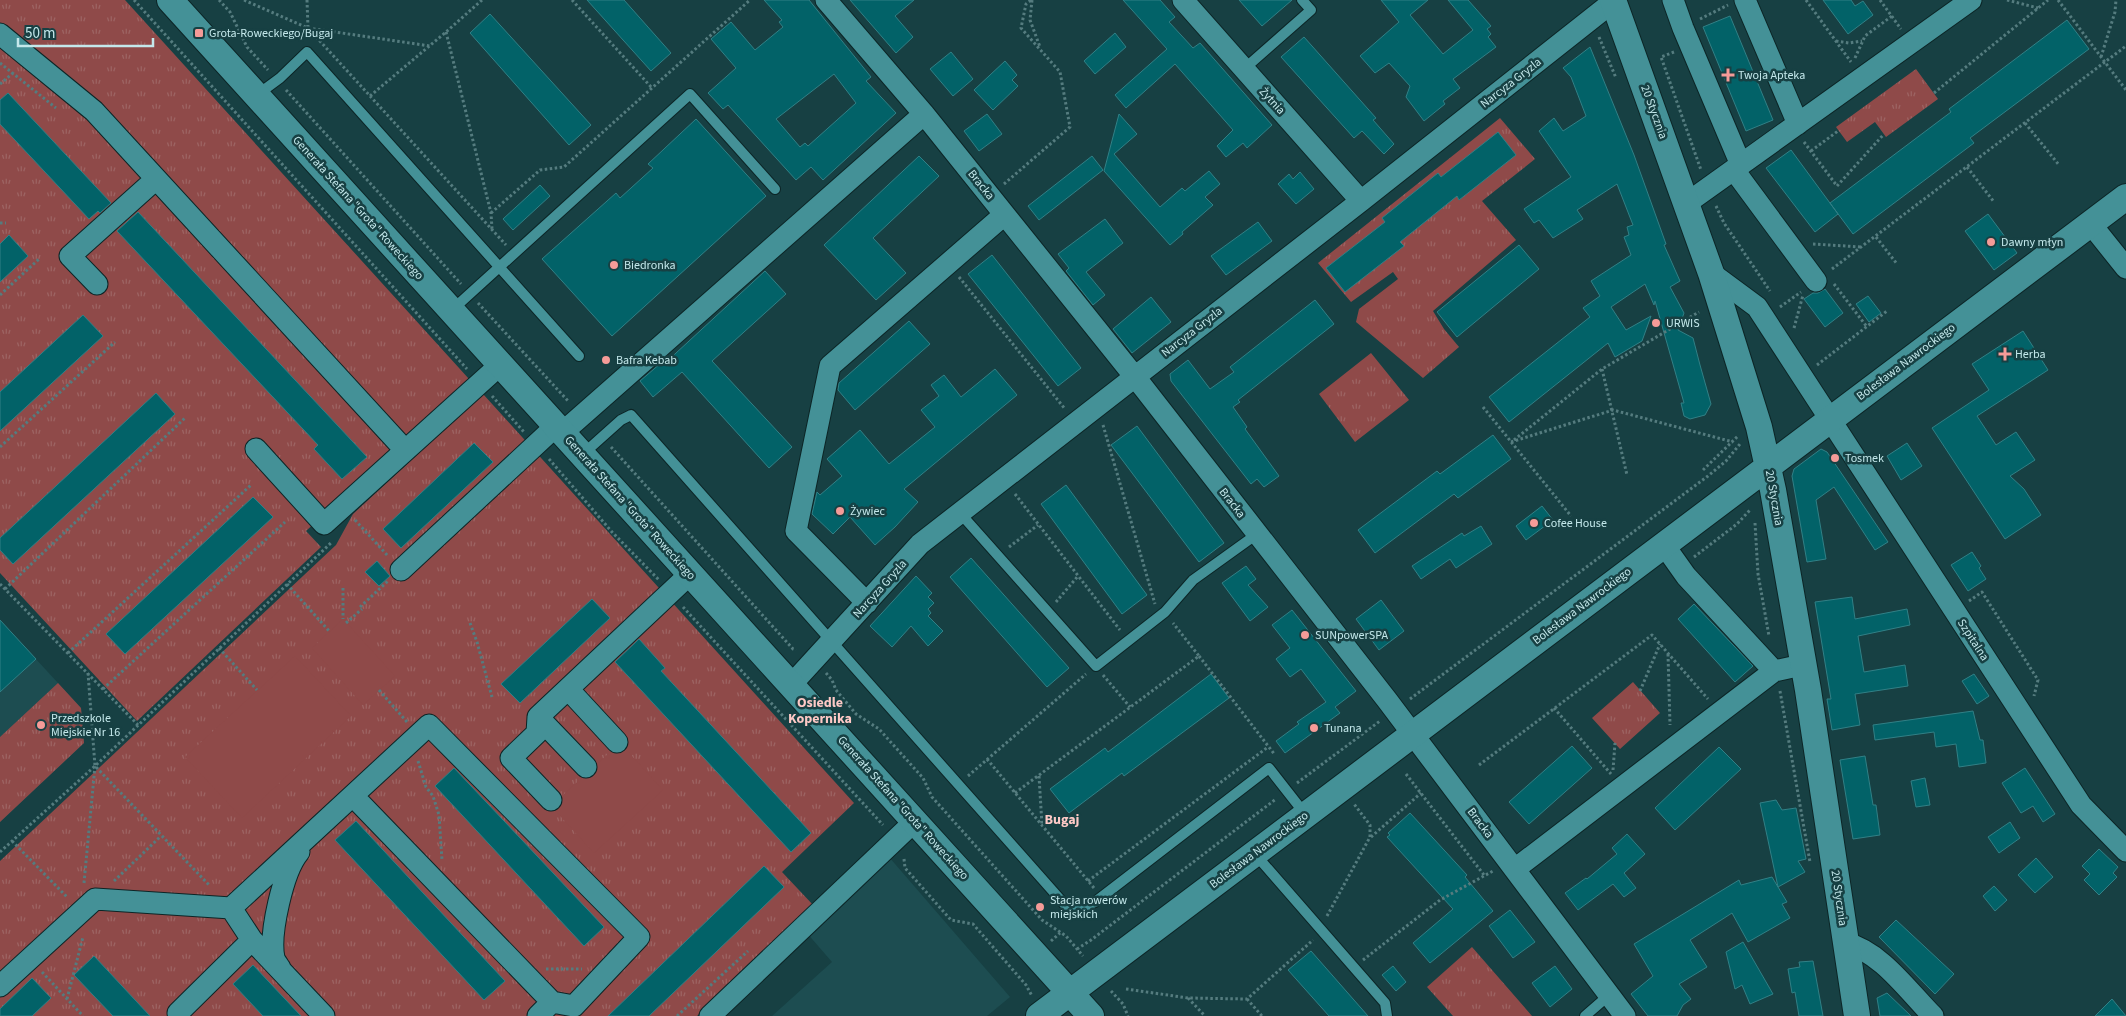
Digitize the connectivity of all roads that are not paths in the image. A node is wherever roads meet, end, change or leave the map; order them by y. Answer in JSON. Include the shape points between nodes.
{"nodes":[{"id":1,"x":170,"y":0,"type":"edge"},
{"id":2,"x":826,"y":0,"type":"edge"},
{"id":3,"x":1183,"y":0,"type":"edge"},
{"id":4,"x":1302,"y":0,"type":"edge"},
{"id":5,"x":1673,"y":0,"type":"edge"},
{"id":6,"x":1971,"y":0,"type":"edge"},
{"id":7,"x":1614,"y":1,"type":"edge"},
{"id":8,"x":1738,"y":2,"type":"edge"},
{"id":9,"x":0,"y":34,"type":"edge"},
{"id":10,"x":1244,"y":68,"type":"junction"},
{"id":11,"x":256,"y":96,"type":"junction"},
{"id":12,"x":924,"y":114,"type":"junction"},
{"id":13,"x":1795,"y":126,"type":"junction"},
{"id":14,"x":1738,"y":168,"type":"junction"},
{"id":15,"x":156,"y":179,"type":"junction"},
{"id":16,"x":775,"y":189,"type":"dead end"},
{"id":17,"x":1698,"y":196,"type":"junction"},
{"id":18,"x":2126,"y":197,"type":"edge"},
{"id":19,"x":1361,"y":201,"type":"junction"},
{"id":20,"x":1004,"y":215,"type":"junction"},
{"id":21,"x":2090,"y":223,"type":"junction"},
{"id":22,"x":498,"y":268,"type":"junction"},
{"id":23,"x":2126,"y":268,"type":"edge"},
{"id":24,"x":1711,"y":273,"type":"junction"},
{"id":25,"x":1821,"y":277,"type":"road end"},
{"id":26,"x":97,"y":284,"type":"dead end"},
{"id":27,"x":450,"y":311,"type":"junction"},
{"id":28,"x":579,"y":356,"type":"dead end"},
{"id":29,"x":500,"y":365,"type":"junction"},
{"id":30,"x":1134,"y":376,"type":"junction"},
{"id":31,"x":1830,"y":420,"type":"junction"},
{"id":32,"x":559,"y":430,"type":"junction"},
{"id":33,"x":256,"y":449,"type":"dead end"},
{"id":34,"x":405,"y":450,"type":"junction"},
{"id":35,"x":582,"y":455,"type":"junction"},
{"id":36,"x":1768,"y":466,"type":"junction"},
{"id":37,"x":960,"y":513,"type":"junction"},
{"id":38,"x":1256,"y":534,"type":"junction"},
{"id":39,"x":1664,"y":545,"type":"junction"},
{"id":40,"x":401,"y":570,"type":"road end"},
{"id":41,"x":690,"y":574,"type":"junction"},
{"id":42,"x":866,"y":603,"type":"junction"},
{"id":43,"x":832,"y":641,"type":"junction"},
{"id":44,"x":1802,"y":665,"type":"junction"},
{"id":45,"x":1775,"y":670,"type":"junction"},
{"id":46,"x":791,"y":685,"type":"junction"},
{"id":47,"x":568,"y":689,"type":"junction"},
{"id":48,"x":538,"y":717,"type":"junction"},
{"id":49,"x":1412,"y":734,"type":"junction"},
{"id":50,"x":617,"y":742,"type":"dead end"},
{"id":51,"x":586,"y":767,"type":"dead end"},
{"id":52,"x":354,"y":797,"type":"junction"},
{"id":53,"x":551,"y":800,"type":"dead end"},
{"id":54,"x":1306,"y":815,"type":"junction"},
{"id":55,"x":915,"y":821,"type":"junction"},
{"id":56,"x":317,"y":830,"type":"junction"},
{"id":57,"x":2125,"y":847,"type":"edge"},
{"id":58,"x":1255,"y":853,"type":"junction"},
{"id":59,"x":1506,"y":869,"type":"junction"},
{"id":60,"x":231,"y":908,"type":"junction"},
{"id":61,"x":252,"y":940,"type":"junction"},
{"id":62,"x":1846,"y":943,"type":"junction"},
{"id":63,"x":285,"y":974,"type":"junction"},
{"id":64,"x":0,"y":986,"type":"edge"},
{"id":65,"x":1069,"y":993,"type":"junction"},
{"id":66,"x":1608,"y":996,"type":"junction"},
{"id":67,"x":545,"y":1009,"type":"edge"},
{"id":68,"x":178,"y":1013,"type":"dead end"},
{"id":69,"x":1042,"y":1014,"type":"edge"},
{"id":70,"x":324,"y":1016,"type":"edge"},
{"id":71,"x":710,"y":1016,"type":"edge"},
{"id":72,"x":1091,"y":1016,"type":"edge"},
{"id":73,"x":1387,"y":1016,"type":"edge"},
{"id":74,"x":1585,"y":1016,"type":"edge"},
{"id":75,"x":1625,"y":1016,"type":"edge"},
{"id":76,"x":1857,"y":1016,"type":"edge"},
{"id":77,"x":1933,"y":1016,"type":"edge"}],
"edges":[{"from":1,"to":11,"type":"street","name":"Generała Stefana \"Grota\" Roweckiego"},
{"from":2,"to":12,"type":"street","name":"Bracka"},
{"from":3,"to":10,"type":"street","name":"Żytnia"},
{"from":4,"to":10,"type":"lane","via":[[1311,10]]},
{"from":5,"to":14,"type":"street"},
{"from":6,"to":13,"type":"street"},
{"from":7,"to":17,"type":"street","name":"20 Stycznia"},
{"from":7,"to":19,"type":"street","name":"Narcyza Gryzla"},
{"from":8,"to":13,"type":"street"},
{"from":9,"to":15,"type":"street","via":[[94,112]]},
{"from":10,"to":19,"type":"street","name":"Żytnia"},
{"from":11,"to":22,"type":"lane","via":[[307,52]]},
{"from":11,"to":27,"type":"street","name":"Generała Stefana \"Grota\" Roweckiego"},
{"from":12,"to":20,"type":"street","name":"Bracka"},
{"from":12,"to":32,"type":"street","via":[[582,416]]},
{"from":13,"to":14,"type":"street"},
{"from":14,"to":17,"type":"street"},
{"from":14,"to":25,"type":"street","via":[[1787,242]]},
{"from":15,"to":26,"type":"street","via":[[70,256]]},
{"from":15,"to":34,"type":"street"},
{"from":16,"to":22,"type":"lane","via":[[690,94]]},
{"from":17,"to":24,"type":"street","name":"20 Stycznia"},
{"from":18,"to":21,"type":"street","name":"Bolesława Nawrockiego"},
{"from":19,"to":30,"type":"street","name":"Narcyza Gryzla"},
{"from":20,"to":30,"type":"street","name":"Bracka"},
{"from":20,"to":42,"type":"street","via":[[830,366],[796,531]]},
{"from":21,"to":23,"type":"street"},
{"from":21,"to":31,"type":"street","name":"Bolesława Nawrockiego"},
{"from":22,"to":27,"type":"lane"},
{"from":22,"to":28,"type":"lane"},
{"from":24,"to":31,"type":"street","name":"Szpitalna","via":[[1757,308]]},
{"from":24,"to":36,"type":"street","name":"20 Stycznia"},
{"from":27,"to":29,"type":"street","name":"Generała Stefana \"Grota\" Roweckiego"},
{"from":29,"to":32,"type":"street","name":"Generała Stefana \"Grota\" Roweckiego"},
{"from":29,"to":34,"type":"street"},
{"from":30,"to":37,"type":"street","name":"Narcyza Gryzla"},
{"from":30,"to":38,"type":"street","name":"Bracka"},
{"from":31,"to":36,"type":"street","name":"Bolesława Nawrockiego"},
{"from":31,"to":57,"type":"street","name":"Szpitalna","via":[[2081,805]]},
{"from":32,"to":35,"type":"street","name":"Generała Stefana \"Grota\" Roweckiego"},
{"from":32,"to":40,"type":"street","via":[[536,445]]},
{"from":33,"to":34,"type":"street","via":[[324,524]]},
{"from":35,"to":41,"type":"street","name":"Generała Stefana \"Grota\" Roweckiego"},
{"from":35,"to":43,"type":"lane","via":[[631,415]]},
{"from":36,"to":39,"type":"street","name":"Bolesława Nawrockiego"},
{"from":36,"to":44,"type":"street","name":"20 Stycznia"},
{"from":37,"to":38,"type":"lane","via":[[1096,666],[1162,615],[1192,580]]},
{"from":37,"to":42,"type":"street","name":"Narcyza Gryzla","via":[[920,544]]},
{"from":38,"to":49,"type":"street","name":"Bracka"},
{"from":39,"to":45,"type":"street","via":[[1703,596]]},
{"from":39,"to":49,"type":"street","name":"Bolesława Nawrockiego"},
{"from":41,"to":46,"type":"street","name":"Generała Stefana \"Grota\" Roweckiego"},
{"from":41,"to":47,"type":"street"},
{"from":42,"to":43,"type":"street","name":"Narcyza Gryzla"},
{"from":43,"to":46,"type":"street","name":"Narcyza Gryzla"},
{"from":43,"to":54,"type":"lane","via":[[1066,906],[1079,909],[1101,897],[1269,768]]},
{"from":44,"to":45,"type":"street"},
{"from":44,"to":62,"type":"street","name":"20 Stycznia"},
{"from":45,"to":59,"type":"street"},
{"from":46,"to":55,"type":"street","name":"Generała Stefana \"Grota\" Roweckiego"},
{"from":47,"to":48,"type":"street"},
{"from":47,"to":50,"type":"street"},
{"from":48,"to":51,"type":"street"},
{"from":48,"to":53,"type":"street","via":[[537,733],[511,758]]},
{"from":49,"to":54,"type":"street","name":"Bolesława Nawrockiego"},
{"from":49,"to":59,"type":"street","name":"Bracka"},
{"from":52,"to":56,"type":"street"},
{"from":52,"to":67,"type":"street","via":[[519,969]]},
{"from":52,"to":67,"type":"street","via":[[429,725],[638,937],[574,1006]]},
{"from":54,"to":58,"type":"street","name":"Bolesława Nawrockiego"},
{"from":55,"to":65,"type":"street","name":"Generała Stefana \"Grota\" Roweckiego"},
{"from":55,"to":71,"type":"street"},
{"from":56,"to":60,"type":"street"},
{"from":56,"to":63,"type":"street","via":[[296,856],[282,887],[273,933],[274,959]]},
{"from":58,"to":65,"type":"street","name":"Bolesława Nawrockiego"},
{"from":58,"to":73,"type":"lane","via":[[1385,1003]]},
{"from":59,"to":66,"type":"street","name":"Bracka"},
{"from":60,"to":61,"type":"street"},
{"from":60,"to":64,"type":"street","via":[[88,905]]},
{"from":61,"to":63,"type":"street"},
{"from":61,"to":68,"type":"street"},
{"from":62,"to":76,"type":"street","name":"20 Stycznia"},
{"from":62,"to":77,"type":"street","via":[[1875,957]]},
{"from":63,"to":70,"type":"street"},
{"from":65,"to":69,"type":"street","name":"Bolesława Nawrockiego"},
{"from":65,"to":72,"type":"street","name":"Generała Stefana \"Grota\" Roweckiego"},
{"from":66,"to":74,"type":"lane"},
{"from":66,"to":75,"type":"street","name":"Bracka"}]}
